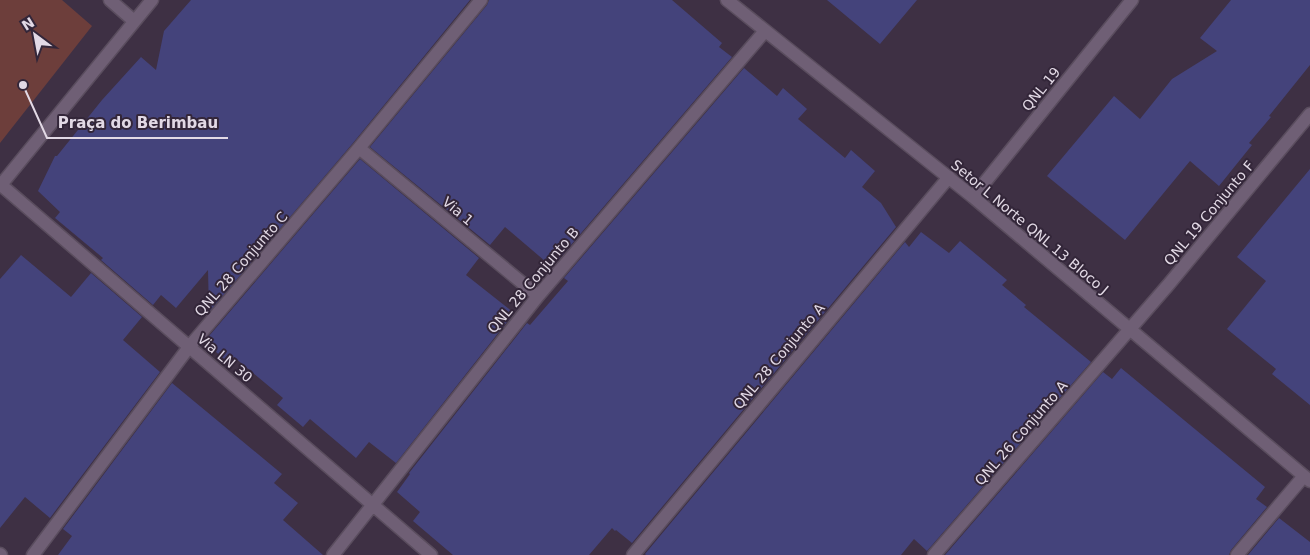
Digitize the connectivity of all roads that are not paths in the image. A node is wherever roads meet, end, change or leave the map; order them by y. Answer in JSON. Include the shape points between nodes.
{"nodes":[{"id":1,"x":110,"y":0,"type":"edge"},
{"id":2,"x":152,"y":0,"type":"edge"},
{"id":3,"x":481,"y":0,"type":"edge"},
{"id":4,"x":727,"y":0,"type":"edge"},
{"id":5,"x":1132,"y":0,"type":"edge"},
{"id":6,"x":134,"y":21,"type":"junction"},
{"id":7,"x":765,"y":31,"type":"junction"},
{"id":8,"x":1310,"y":114,"type":"edge"},
{"id":9,"x":359,"y":148,"type":"junction"},
{"id":10,"x":949,"y":177,"type":"junction"},
{"id":11,"x":0,"y":185,"type":"edge"},
{"id":12,"x":972,"y":197,"type":"junction"},
{"id":13,"x":538,"y":296,"type":"junction"},
{"id":14,"x":1129,"y":329,"type":"junction"},
{"id":15,"x":189,"y":347,"type":"junction"},
{"id":16,"x":1307,"y":479,"type":"edge"},
{"id":17,"x":374,"y":504,"type":"junction"},
{"id":18,"x":33,"y":555,"type":"edge"},
{"id":19,"x":333,"y":555,"type":"edge"},
{"id":20,"x":431,"y":555,"type":"edge"},
{"id":21,"x":633,"y":555,"type":"edge"},
{"id":22,"x":934,"y":555,"type":"edge"},
{"id":23,"x":1237,"y":555,"type":"edge"}],
"edges":[{"from":1,"to":6,"type":"street"},
{"from":2,"to":6,"type":"street"},
{"from":3,"to":9,"type":"street","name":"QNL 28 Conjunto C"},
{"from":4,"to":7,"type":"street","name":"Setor L Norte QNL 13 Bloco J"},
{"from":5,"to":12,"type":"street","name":"QNL 19"},
{"from":6,"to":11,"type":"street"},
{"from":7,"to":10,"type":"street","name":"Setor L Norte QNL 13 Bloco J"},
{"from":7,"to":13,"type":"street","name":"QNL 28 Conjunto B"},
{"from":8,"to":14,"type":"street","name":"QNL 19 Conjunto F"},
{"from":9,"to":13,"type":"street","name":"Via 1"},
{"from":9,"to":15,"type":"street","name":"QNL 28 Conjunto C"},
{"from":10,"to":12,"type":"street","name":"Setor L Norte QNL 13 Bloco J"},
{"from":10,"to":21,"type":"street","name":"QNL 28 Conjunto A"},
{"from":11,"to":15,"type":"street","name":"Via LN 30"},
{"from":12,"to":14,"type":"street","name":"Setor L Norte QNL 13 Bloco J"},
{"from":13,"to":17,"type":"street","name":"QNL 28 Conjunto B"},
{"from":14,"to":16,"type":"street","name":"Setor L Norte QNL 13 Bloco J"},
{"from":14,"to":22,"type":"street","name":"QNL 26 Conjunto A"},
{"from":15,"to":17,"type":"street","name":"Via LN 30"},
{"from":15,"to":18,"type":"street","name":"QNL 28 Conjunto C"},
{"from":16,"to":23,"type":"street"},
{"from":17,"to":19,"type":"street","name":"QNL 28 Conjunto B"},
{"from":17,"to":20,"type":"street","name":"Via LN 30"}]}
